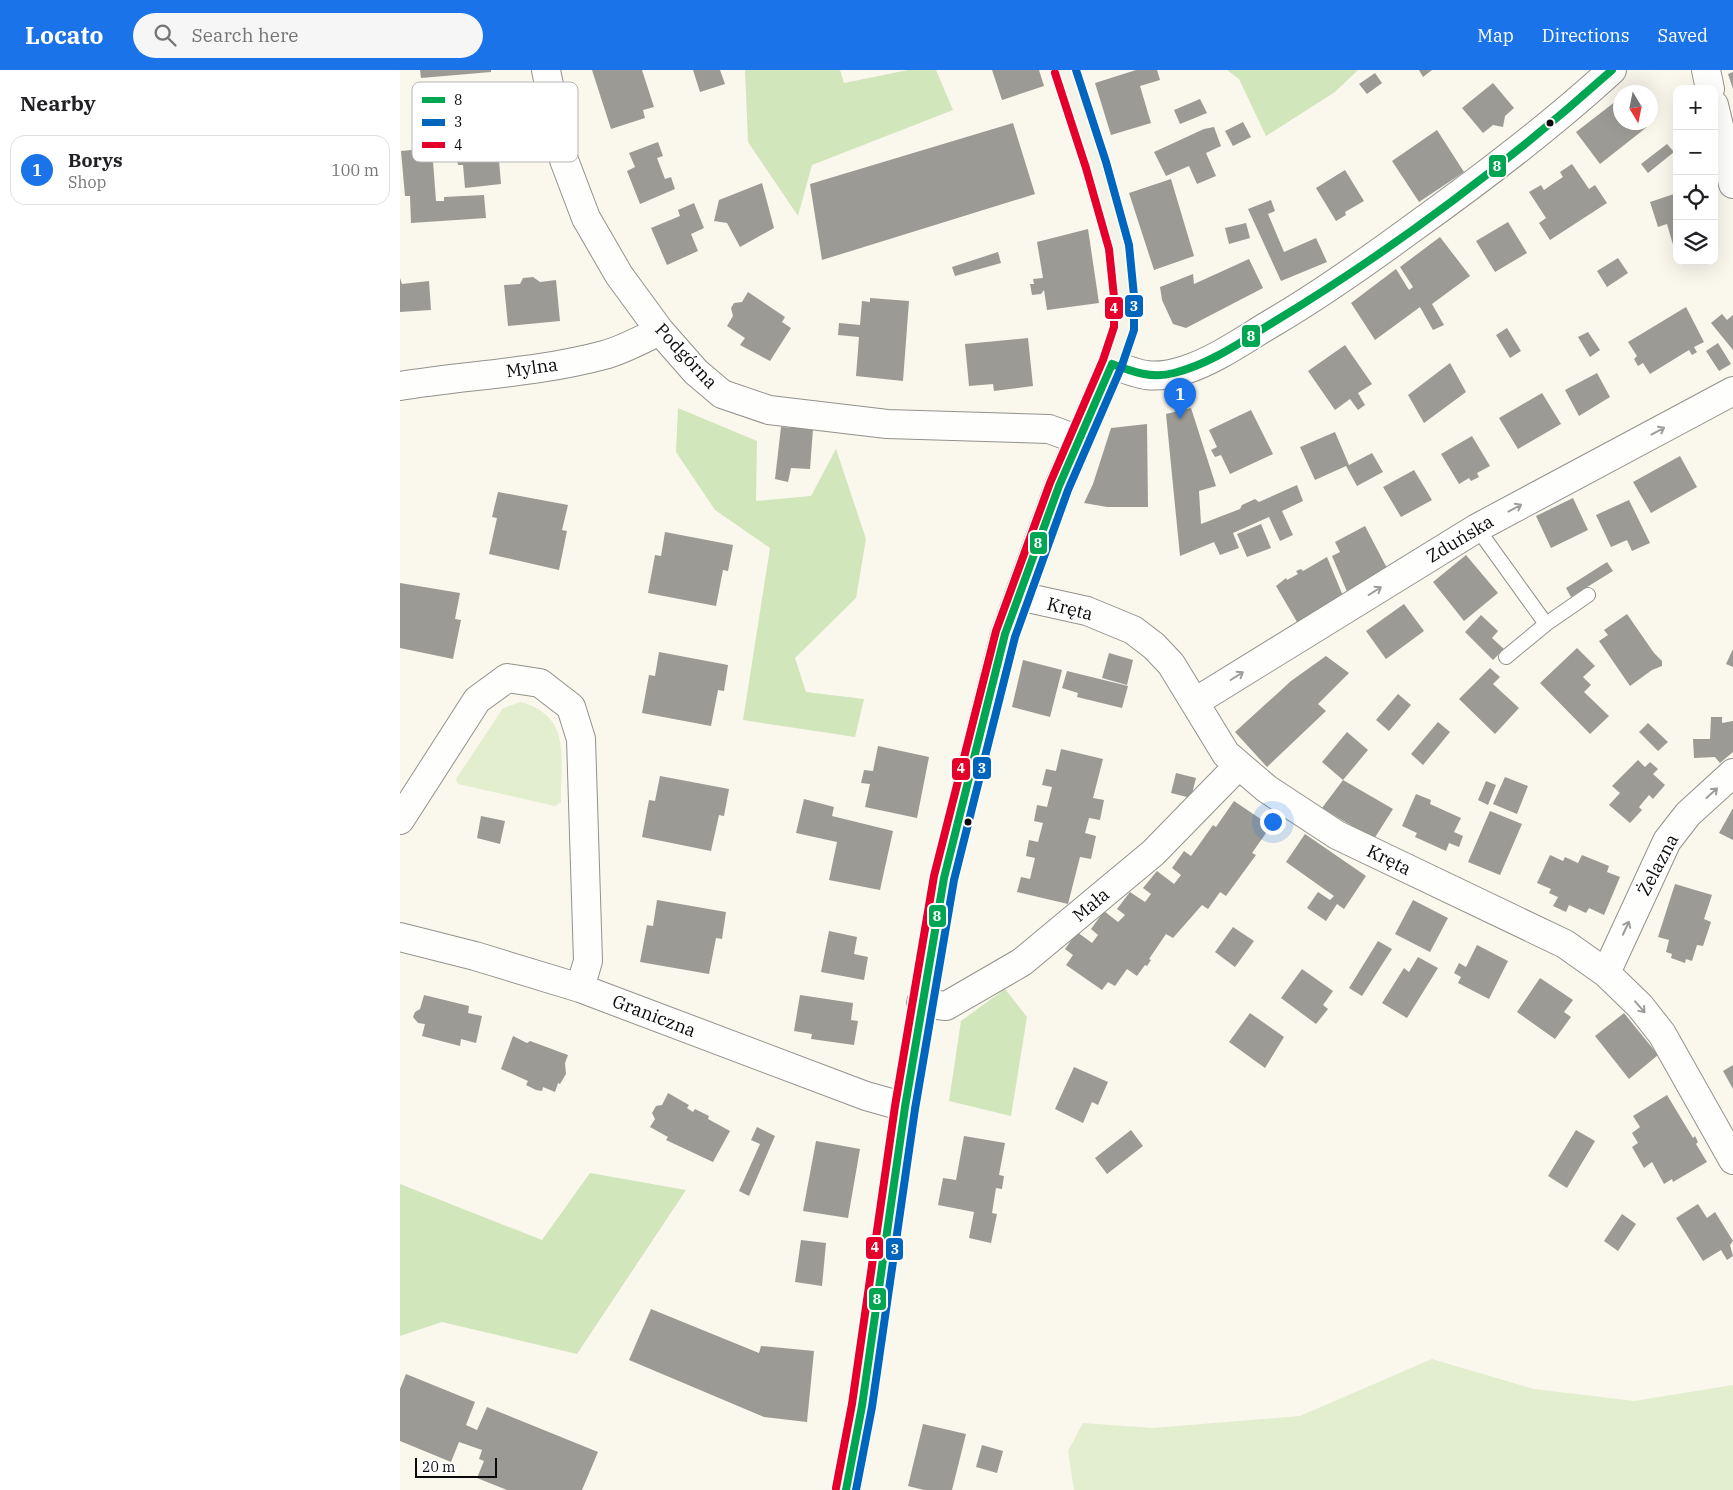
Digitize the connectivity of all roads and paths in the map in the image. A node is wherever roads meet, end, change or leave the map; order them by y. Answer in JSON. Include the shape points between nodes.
{"nodes":[{"id":1,"x":1065,"y":70,"type":"edge"},
{"id":2,"x":1612,"y":70,"type":"edge"},
{"id":3,"x":1706,"y":70,"type":"edge"},
{"id":4,"x":1709,"y":85,"type":"edge"},
{"id":5,"x":1718,"y":122,"type":"edge"},
{"id":6,"x":565,"y":162,"type":"edge"},
{"id":7,"x":1733,"y":184,"type":"edge"},
{"id":8,"x":660,"y":331,"type":"junction"},
{"id":9,"x":1112,"y":364,"type":"junction"},
{"id":10,"x":400,"y":386,"type":"edge"},
{"id":11,"x":1733,"y":391,"type":"edge"},
{"id":12,"x":1079,"y":440,"type":"junction"},
{"id":13,"x":1477,"y":528,"type":"junction"},
{"id":14,"x":1588,"y":595,"type":"dead end"},
{"id":15,"x":1019,"y":596,"type":"junction"},
{"id":16,"x":1546,"y":624,"type":"junction"},
{"id":17,"x":1506,"y":657,"type":"dead end"},
{"id":18,"x":1195,"y":702,"type":"junction"},
{"id":19,"x":1238,"y":766,"type":"junction"},
{"id":20,"x":1733,"y":773,"type":"edge"},
{"id":21,"x":400,"y":820,"type":"edge"},
{"id":22,"x":400,"y":937,"type":"edge"},
{"id":23,"x":1606,"y":972,"type":"junction"},
{"id":24,"x":580,"y":988,"type":"junction"},
{"id":25,"x":921,"y":1002,"type":"junction"},
{"id":26,"x":905,"y":1107,"type":"junction"},
{"id":27,"x":1733,"y":1160,"type":"edge"},
{"id":28,"x":846,"y":1490,"type":"edge"}],
"edges":[{"from":1,"to":9,"type":"street","via":[[1119,247],[1124,329]]},
{"from":2,"to":9,"type":"street","via":[[1476,183],[1341,280],[1286,315],[1186,370],[1142,376]]},
{"from":3,"to":4,"type":"street"},
{"from":5,"to":7,"type":"street"},
{"from":6,"to":8,"type":"street","name":"Podgórna","via":[[586,218],[620,275]]},
{"from":8,"to":10,"type":"street","name":"Mylna","via":[[605,355],[530,370],[456,376]]},
{"from":8,"to":12,"type":"street","name":"Podgórna","via":[[696,372],[722,394],[769,410],[887,424],[1049,429]]},
{"from":9,"to":12,"type":"street"},
{"from":13,"to":11,"type":"street","name":"Zduńska","one_way":true},
{"from":12,"to":15,"type":"street"},
{"from":13,"to":16,"type":"lane"},
{"from":18,"to":13,"type":"street","name":"Zduńska","one_way":true},
{"from":14,"to":16,"type":"lane"},
{"from":15,"to":18,"type":"street","name":"Kręta","via":[[1087,611],[1133,630],[1171,664]]},
{"from":15,"to":25,"type":"street","via":[[1005,634],[944,878]]},
{"from":16,"to":17,"type":"lane"},
{"from":18,"to":19,"type":"street","name":"Kręta","via":[[1226,754]]},
{"from":19,"to":23,"type":"street","name":"Kręta","via":[[1337,835],[1564,944]]},
{"from":19,"to":25,"type":"street","name":"Mała","via":[[1153,853],[1022,962],[946,1006]]},
{"from":23,"to":20,"type":"street","name":"Żelazna","one_way":true,"via":[[1667,840],[1688,814]]},
{"from":21,"to":24,"type":"street","via":[[477,700],[507,678],[540,684],[570,707],[582,749],[588,961]]},
{"from":22,"to":24,"type":"street","name":"Graniczna"},
{"from":23,"to":27,"type":"street","name":"Kręta","one_way":true,"via":[[1662,1034]]},
{"from":24,"to":26,"type":"street","name":"Graniczna","via":[[866,1096]]},
{"from":25,"to":26,"type":"street"},
{"from":26,"to":28,"type":"street","via":[[862,1406]]}]}
